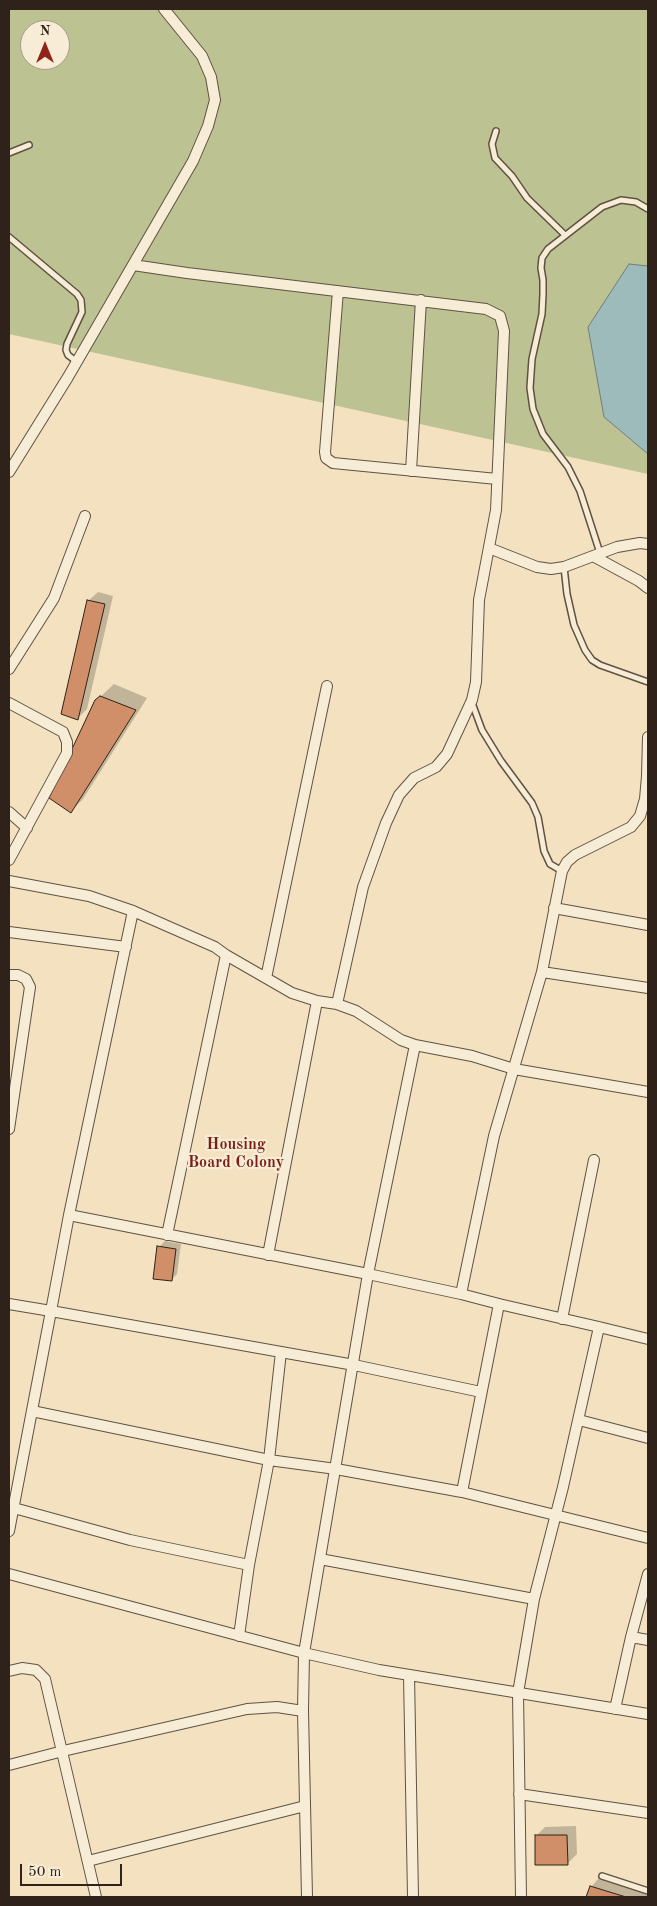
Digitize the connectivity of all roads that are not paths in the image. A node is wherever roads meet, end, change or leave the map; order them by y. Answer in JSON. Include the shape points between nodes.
{"nodes":[{"id":1,"x":164,"y":9,"type":"edge"},
{"id":2,"x":496,"y":131,"type":"dead end"},
{"id":3,"x":29,"y":145,"type":"dead end"},
{"id":4,"x":9,"y":153,"type":"edge"},
{"id":5,"x":648,"y":209,"type":"edge"},
{"id":6,"x":566,"y":235,"type":"junction"},
{"id":7,"x":9,"y":237,"type":"edge"},
{"id":8,"x":133,"y":265,"type":"junction"},
{"id":9,"x":338,"y":291,"type":"junction"},
{"id":10,"x":422,"y":300,"type":"junction"},
{"id":11,"x":77,"y":362,"type":"junction"},
{"id":12,"x":411,"y":471,"type":"junction"},
{"id":13,"x":9,"y":472,"type":"edge"},
{"id":14,"x":497,"y":479,"type":"junction"},
{"id":15,"x":85,"y":516,"type":"dead end"},
{"id":16,"x":648,"y":544,"type":"edge"},
{"id":17,"x":489,"y":548,"type":"junction"},
{"id":18,"x":597,"y":555,"type":"junction"},
{"id":19,"x":564,"y":567,"type":"junction"},
{"id":20,"x":648,"y":588,"type":"edge"},
{"id":21,"x":9,"y":669,"type":"edge"},
{"id":22,"x":648,"y":682,"type":"edge"},
{"id":23,"x":327,"y":686,"type":"dead end"},
{"id":24,"x":472,"y":700,"type":"junction"},
{"id":25,"x":9,"y":702,"type":"edge"},
{"id":26,"x":648,"y":737,"type":"edge"},
{"id":27,"x":9,"y":812,"type":"edge"},
{"id":28,"x":28,"y":828,"type":"junction"},
{"id":29,"x":9,"y":860,"type":"edge"},
{"id":30,"x":562,"y":871,"type":"junction"},
{"id":31,"x":9,"y":881,"type":"edge"},
{"id":32,"x":554,"y":908,"type":"junction"},
{"id":33,"x":133,"y":911,"type":"junction"},
{"id":34,"x":648,"y":925,"type":"edge"},
{"id":35,"x":9,"y":932,"type":"edge"},
{"id":36,"x":126,"y":947,"type":"junction"},
{"id":37,"x":226,"y":955,"type":"junction"},
{"id":38,"x":542,"y":972,"type":"junction"},
{"id":39,"x":9,"y":975,"type":"edge"},
{"id":40,"x":266,"y":978,"type":"junction"},
{"id":41,"x":648,"y":988,"type":"edge"},
{"id":42,"x":317,"y":1001,"type":"junction"},
{"id":43,"x":337,"y":1004,"type":"junction"},
{"id":44,"x":415,"y":1045,"type":"junction"},
{"id":45,"x":514,"y":1069,"type":"junction"},
{"id":46,"x":648,"y":1092,"type":"edge"},
{"id":47,"x":9,"y":1129,"type":"edge"},
{"id":48,"x":594,"y":1160,"type":"dead end"},
{"id":49,"x":69,"y":1215,"type":"junction"},
{"id":50,"x":167,"y":1235,"type":"junction"},
{"id":51,"x":268,"y":1255,"type":"junction"},
{"id":52,"x":368,"y":1274,"type":"junction"},
{"id":53,"x":461,"y":1294,"type":"junction"},
{"id":54,"x":9,"y":1304,"type":"edge"},
{"id":55,"x":499,"y":1304,"type":"junction"},
{"id":56,"x":51,"y":1311,"type":"junction"},
{"id":57,"x":562,"y":1319,"type":"junction"},
{"id":58,"x":599,"y":1327,"type":"junction"},
{"id":59,"x":648,"y":1339,"type":"edge"},
{"id":60,"x":281,"y":1352,"type":"junction"},
{"id":61,"x":354,"y":1365,"type":"junction"},
{"id":62,"x":481,"y":1392,"type":"junction"},
{"id":63,"x":32,"y":1411,"type":"junction"},
{"id":64,"x":579,"y":1420,"type":"junction"},
{"id":65,"x":648,"y":1438,"type":"edge"},
{"id":66,"x":269,"y":1460,"type":"junction"},
{"id":67,"x":336,"y":1469,"type":"junction"},
{"id":68,"x":462,"y":1492,"type":"junction"},
{"id":69,"x":14,"y":1508,"type":"junction"},
{"id":70,"x":556,"y":1514,"type":"junction"},
{"id":71,"x":9,"y":1532,"type":"edge"},
{"id":72,"x":648,"y":1538,"type":"edge"},
{"id":73,"x":320,"y":1559,"type":"junction"},
{"id":74,"x":248,"y":1565,"type":"junction"},
{"id":75,"x":9,"y":1574,"type":"edge"},
{"id":76,"x":648,"y":1574,"type":"edge"},
{"id":77,"x":534,"y":1599,"type":"junction"},
{"id":78,"x":239,"y":1636,"type":"junction"},
{"id":79,"x":632,"y":1637,"type":"junction"},
{"id":80,"x":648,"y":1640,"type":"edge"},
{"id":81,"x":304,"y":1654,"type":"junction"},
{"id":82,"x":9,"y":1671,"type":"edge"},
{"id":83,"x":409,"y":1675,"type":"junction"},
{"id":84,"x":518,"y":1693,"type":"junction"},
{"id":85,"x":615,"y":1709,"type":"junction"},
{"id":86,"x":303,"y":1711,"type":"junction"},
{"id":87,"x":648,"y":1714,"type":"edge"},
{"id":88,"x":63,"y":1751,"type":"junction"},
{"id":89,"x":9,"y":1765,"type":"edge"},
{"id":90,"x":519,"y":1794,"type":"junction"},
{"id":91,"x":305,"y":1806,"type":"junction"},
{"id":92,"x":648,"y":1813,"type":"edge"},
{"id":93,"x":88,"y":1861,"type":"junction"},
{"id":94,"x":602,"y":1876,"type":"dead end"},
{"id":95,"x":648,"y":1891,"type":"edge"},
{"id":96,"x":96,"y":1897,"type":"edge"},
{"id":97,"x":307,"y":1897,"type":"edge"},
{"id":98,"x":413,"y":1897,"type":"edge"},
{"id":99,"x":521,"y":1897,"type":"edge"}],
"edges":[{"from":1,"to":8,"type":"street","via":[[202,56],[212,77],[214,100],[208,126],[193,161]]},
{"from":2,"to":6,"type":"lane","via":[[492,144],[495,158],[527,198]]},
{"from":3,"to":4,"type":"lane"},
{"from":5,"to":6,"type":"lane","via":[[636,202],[621,200],[602,207]]},
{"from":6,"to":18,"type":"lane","via":[[542,258],[542,314],[532,359],[530,388],[542,434],[568,467],[580,491]]},
{"from":7,"to":11,"type":"lane","via":[[81,300],[82,312],[66,350]]},
{"from":8,"to":9,"type":"street"},
{"from":8,"to":11,"type":"street"},
{"from":9,"to":10,"type":"street"},
{"from":9,"to":12,"type":"street","via":[[326,458],[333,463]]},
{"from":10,"to":12,"type":"street"},
{"from":10,"to":14,"type":"street","via":[[486,309],[500,316],[504,331]]},
{"from":11,"to":13,"type":"street"},
{"from":12,"to":14,"type":"street"},
{"from":14,"to":17,"type":"street","via":[[496,510]]},
{"from":15,"to":21,"type":"street","via":[[54,598]]},
{"from":16,"to":18,"type":"street","via":[[617,547]]},
{"from":17,"to":19,"type":"street","via":[[537,567]]},
{"from":17,"to":24,"type":"street","via":[[480,600],[478,660]]},
{"from":18,"to":19,"type":"street"},
{"from":18,"to":20,"type":"street"},
{"from":19,"to":22,"type":"lane","via":[[574,625],[592,660]]},
{"from":23,"to":40,"type":"street"},
{"from":24,"to":30,"type":"lane","via":[[482,730],[532,803],[550,864]]},
{"from":24,"to":43,"type":"street","via":[[447,754],[436,768],[414,778],[399,795],[386,823],[363,887]]},
{"from":25,"to":28,"type":"street","via":[[62,732],[67,742],[67,753]]},
{"from":26,"to":30,"type":"street","via":[[645,799],[640,816],[631,827],[575,855]]},
{"from":27,"to":28,"type":"street"},
{"from":28,"to":29,"type":"street"},
{"from":30,"to":32,"type":"street"},
{"from":31,"to":33,"type":"street","via":[[89,896]]},
{"from":32,"to":34,"type":"street"},
{"from":32,"to":38,"type":"street"},
{"from":33,"to":36,"type":"street"},
{"from":33,"to":37,"type":"street","via":[[215,947]]},
{"from":35,"to":36,"type":"street"},
{"from":36,"to":49,"type":"street"},
{"from":37,"to":40,"type":"street"},
{"from":37,"to":50,"type":"street"},
{"from":38,"to":41,"type":"street"},
{"from":38,"to":45,"type":"street"},
{"from":39,"to":47,"type":"street","via":[[26,979],[30,987]]},
{"from":40,"to":42,"type":"street","via":[[292,993]]},
{"from":42,"to":43,"type":"street"},
{"from":42,"to":51,"type":"street"},
{"from":43,"to":44,"type":"street","via":[[356,1011],[401,1040]]},
{"from":44,"to":45,"type":"street","via":[[472,1056]]},
{"from":44,"to":52,"type":"street"},
{"from":45,"to":46,"type":"street"},
{"from":45,"to":53,"type":"street","via":[[494,1136]]},
{"from":48,"to":57,"type":"street"},
{"from":49,"to":50,"type":"street"},
{"from":49,"to":56,"type":"street"},
{"from":50,"to":51,"type":"street"},
{"from":51,"to":52,"type":"street"},
{"from":52,"to":53,"type":"street"},
{"from":52,"to":61,"type":"street"},
{"from":53,"to":55,"type":"street"},
{"from":54,"to":56,"type":"street"},
{"from":55,"to":57,"type":"street"},
{"from":55,"to":62,"type":"street"},
{"from":56,"to":60,"type":"street"},
{"from":56,"to":63,"type":"street"},
{"from":57,"to":58,"type":"street"},
{"from":58,"to":59,"type":"street"},
{"from":58,"to":64,"type":"street"},
{"from":60,"to":61,"type":"street"},
{"from":60,"to":66,"type":"street"},
{"from":61,"to":62,"type":"street"},
{"from":61,"to":67,"type":"street"},
{"from":62,"to":68,"type":"street"},
{"from":63,"to":66,"type":"street"},
{"from":63,"to":69,"type":"street"},
{"from":64,"to":65,"type":"street"},
{"from":64,"to":70,"type":"street"},
{"from":66,"to":67,"type":"street"},
{"from":66,"to":74,"type":"street"},
{"from":67,"to":68,"type":"street"},
{"from":67,"to":73,"type":"street"},
{"from":68,"to":70,"type":"street"},
{"from":69,"to":71,"type":"street"},
{"from":69,"to":74,"type":"street","via":[[130,1540]]},
{"from":70,"to":72,"type":"street"},
{"from":70,"to":77,"type":"street"},
{"from":73,"to":77,"type":"street"},
{"from":73,"to":81,"type":"street"},
{"from":74,"to":78,"type":"street"},
{"from":75,"to":78,"type":"street"},
{"from":76,"to":79,"type":"street"},
{"from":77,"to":84,"type":"street"},
{"from":78,"to":81,"type":"street"},
{"from":79,"to":80,"type":"street"},
{"from":79,"to":85,"type":"street"},
{"from":81,"to":83,"type":"street"},
{"from":81,"to":86,"type":"street"},
{"from":82,"to":88,"type":"street","via":[[22,1668],[36,1670],[45,1679]]},
{"from":83,"to":84,"type":"street"},
{"from":83,"to":98,"type":"street"},
{"from":84,"to":85,"type":"street"},
{"from":84,"to":90,"type":"street"},
{"from":85,"to":87,"type":"street"},
{"from":86,"to":88,"type":"street","via":[[277,1707],[247,1709]]},
{"from":86,"to":91,"type":"street"},
{"from":88,"to":89,"type":"street"},
{"from":88,"to":93,"type":"street"},
{"from":90,"to":92,"type":"street"},
{"from":90,"to":99,"type":"street"},
{"from":91,"to":93,"type":"street"},
{"from":91,"to":97,"type":"street"},
{"from":93,"to":96,"type":"street"},
{"from":94,"to":95,"type":"lane"}]}
